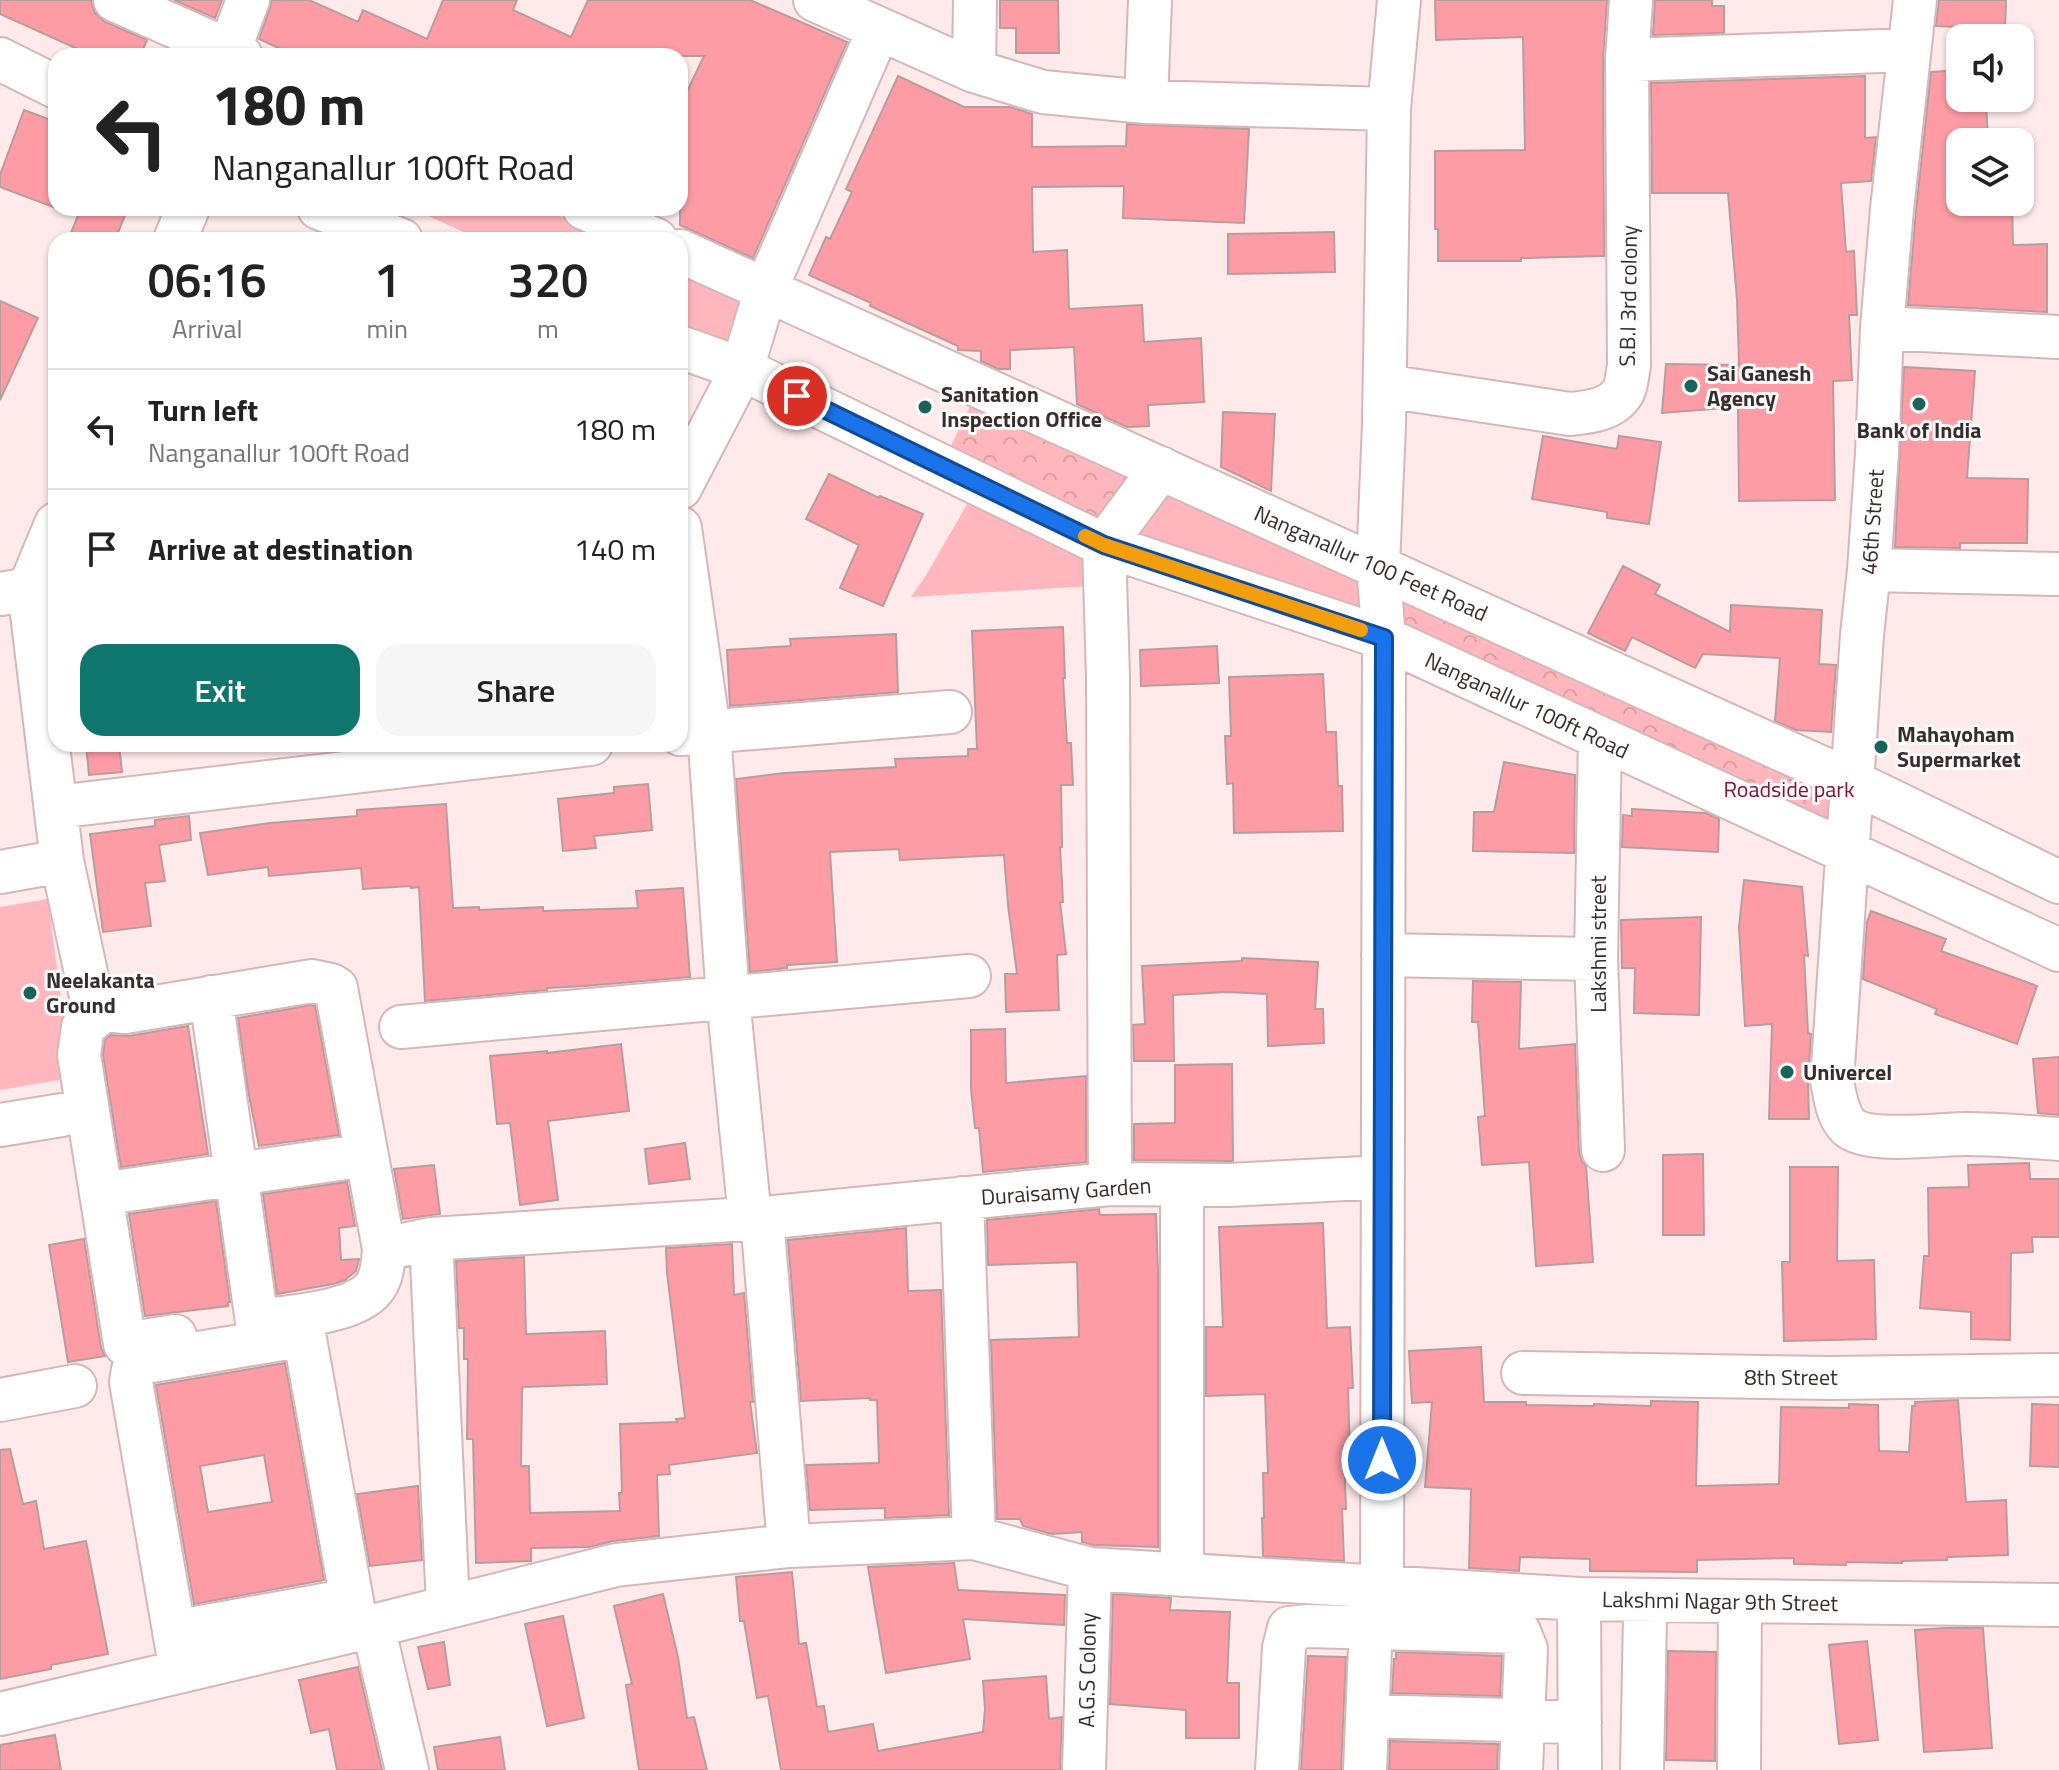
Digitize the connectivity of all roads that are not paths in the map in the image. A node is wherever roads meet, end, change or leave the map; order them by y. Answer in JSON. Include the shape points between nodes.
{"nodes":[{"id":1,"x":115,"y":0,"type":"edge"},
{"id":2,"x":248,"y":0,"type":"edge"},
{"id":3,"x":815,"y":0,"type":"edge"},
{"id":4,"x":975,"y":0,"type":"edge"},
{"id":5,"x":1150,"y":0,"type":"edge"},
{"id":6,"x":1399,"y":0,"type":"edge"},
{"id":7,"x":1631,"y":0,"type":"edge"},
{"id":8,"x":1915,"y":0,"type":"edge"},
{"id":9,"x":879,"y":29,"type":"junction"},
{"id":10,"x":219,"y":48,"type":"edge"},
{"id":11,"x":234,"y":48,"type":"edge"},
{"id":12,"x":1909,"y":50,"type":"junction"},
{"id":13,"x":0,"y":59,"type":"edge"},
{"id":14,"x":1627,"y":60,"type":"junction"},
{"id":15,"x":974,"y":71,"type":"junction"},
{"id":16,"x":48,"y":83,"type":"edge"},
{"id":17,"x":1146,"y":102,"type":"junction"},
{"id":18,"x":1389,"y":109,"type":"junction"},
{"id":19,"x":340,"y":216,"type":"edge"},
{"id":20,"x":602,"y":216,"type":"edge"},
{"id":21,"x":380,"y":232,"type":"edge"},
{"id":22,"x":638,"y":232,"type":"edge"},
{"id":23,"x":688,"y":255,"type":"edge"},
{"id":24,"x":766,"y":289,"type":"junction"},
{"id":25,"x":1882,"y":328,"type":"junction"},
{"id":26,"x":2059,"y":337,"type":"edge"},
{"id":27,"x":688,"y":350,"type":"edge"},
{"id":28,"x":742,"y":369,"type":"junction"},
{"id":29,"x":1385,"y":386,"type":"junction"},
{"id":30,"x":1161,"y":468,"type":"junction"},
{"id":31,"x":688,"y":473,"type":"edge"},
{"id":32,"x":48,"y":537,"type":"edge"},
{"id":33,"x":1104,"y":545,"type":"junction"},
{"id":34,"x":1378,"y":566,"type":"junction"},
{"id":35,"x":1869,"y":570,"type":"junction"},
{"id":36,"x":2059,"y":574,"type":"edge"},
{"id":37,"x":14,"y":591,"type":"edge"},
{"id":38,"x":688,"y":637,"type":"edge"},
{"id":39,"x":1384,"y":638,"type":"junction"},
{"id":40,"x":950,"y":712,"type":"dead end"},
{"id":41,"x":695,"y":732,"type":"edge"},
{"id":42,"x":1600,"y":738,"type":"junction"},
{"id":43,"x":449,"y":752,"type":"edge"},
{"id":44,"x":396,"y":755,"type":"edge"},
{"id":45,"x":1853,"y":782,"type":"junction"},
{"id":46,"x":56,"y":807,"type":"junction"},
{"id":47,"x":1848,"y":853,"type":"junction"},
{"id":48,"x":62,"y":861,"type":"junction"},
{"id":49,"x":0,"y":872,"type":"edge"},
{"id":50,"x":2059,"y":882,"type":"edge"},
{"id":51,"x":2059,"y":950,"type":"edge"},
{"id":52,"x":1383,"y":955,"type":"junction"},
{"id":53,"x":1596,"y":959,"type":"junction"},
{"id":54,"x":969,"y":976,"type":"dead end"},
{"id":55,"x":211,"y":997,"type":"junction"},
{"id":56,"x":728,"y":998,"type":"junction"},
{"id":57,"x":104,"y":1010,"type":"junction"},
{"id":58,"x":401,"y":1027,"type":"dead end"},
{"id":59,"x":62,"y":1115,"type":"dead end"},
{"id":60,"x":0,"y":1125,"type":"edge"},
{"id":61,"x":2059,"y":1139,"type":"edge"},
{"id":62,"x":1603,"y":1150,"type":"dead end"},
{"id":63,"x":366,"y":1155,"type":"junction"},
{"id":64,"x":236,"y":1173,"type":"junction"},
{"id":65,"x":1383,"y":1177,"type":"junction"},
{"id":66,"x":1110,"y":1184,"type":"junction"},
{"id":67,"x":1182,"y":1185,"type":"junction"},
{"id":68,"x":101,"y":1194,"type":"junction"},
{"id":69,"x":962,"y":1198,"type":"junction"},
{"id":70,"x":756,"y":1218,"type":"junction"},
{"id":71,"x":431,"y":1239,"type":"junction"},
{"id":72,"x":384,"y":1249,"type":"junction"},
{"id":73,"x":257,"y":1322,"type":"junction"},
{"id":74,"x":1523,"y":1373,"type":"dead end"},
{"id":75,"x":2059,"y":1375,"type":"edge"},
{"id":76,"x":75,"y":1386,"type":"dead end"},
{"id":77,"x":0,"y":1400,"type":"edge"},
{"id":78,"x":974,"y":1538,"type":"junction"},
{"id":79,"x":789,"y":1546,"type":"junction"},
{"id":80,"x":1090,"y":1569,"type":"junction"},
{"id":81,"x":1182,"y":1575,"type":"junction"},
{"id":82,"x":1377,"y":1587,"type":"junction"},
{"id":83,"x":1579,"y":1599,"type":"junction"},
{"id":84,"x":1638,"y":1600,"type":"junction"},
{"id":85,"x":1740,"y":1601,"type":"junction"},
{"id":86,"x":2059,"y":1605,"type":"edge"},
{"id":87,"x":448,"y":1606,"type":"junction"},
{"id":88,"x":361,"y":1618,"type":"junction"},
{"id":89,"x":1370,"y":1628,"type":"junction"},
{"id":90,"x":177,"y":1652,"type":"junction"},
{"id":91,"x":0,"y":1714,"type":"edge"},
{"id":92,"x":1368,"y":1716,"type":"junction"},
{"id":93,"x":1523,"y":1721,"type":"junction"},
{"id":94,"x":1580,"y":1722,"type":"junction"},
{"id":95,"x":407,"y":1770,"type":"edge"},
{"id":96,"x":1084,"y":1770,"type":"edge"},
{"id":97,"x":1277,"y":1770,"type":"edge"},
{"id":98,"x":1365,"y":1770,"type":"edge"},
{"id":99,"x":1521,"y":1770,"type":"edge"},
{"id":100,"x":1580,"y":1770,"type":"edge"},
{"id":101,"x":1642,"y":1770,"type":"edge"},
{"id":102,"x":1739,"y":1770,"type":"edge"}],
"edges":[{"from":1,"to":10,"type":"street"},
{"from":2,"to":11,"type":"street"},
{"from":3,"to":9,"type":"street"},
{"from":4,"to":15,"type":"street"},
{"from":5,"to":17,"type":"street"},
{"from":6,"to":18,"type":"street"},
{"from":7,"to":14,"type":"street","name":"S.B.I 3rd colony"},
{"from":8,"to":12,"type":"street","name":"46th Street"},
{"from":9,"to":15,"type":"street"},
{"from":9,"to":24,"type":"street"},
{"from":12,"to":14,"type":"street"},
{"from":12,"to":25,"type":"street","name":"46th Street"},
{"from":13,"to":16,"type":"street"},
{"from":14,"to":29,"type":"street","name":"S.B.I 3rd colony","via":[[1629,366],[1623,391],[1610,405],[1570,414]]},
{"from":15,"to":17,"type":"street","via":[[1043,92]]},
{"from":17,"to":18,"type":"street"},
{"from":18,"to":29,"type":"street"},
{"from":19,"to":21,"type":"street"},
{"from":20,"to":22,"type":"street"},
{"from":23,"to":24,"type":"street","name":"Nanganallur 100 Feet Road"},
{"from":24,"to":28,"type":"street"},
{"from":24,"to":30,"type":"street","name":"Nanganallur 100 Feet Road"},
{"from":25,"to":26,"type":"street"},
{"from":25,"to":35,"type":"street","name":"46th Street"},
{"from":27,"to":28,"type":"street","name":"Nanganallur 100ft Road"},
{"from":28,"to":31,"type":"street"},
{"from":28,"to":33,"type":"street","name":"Nanganallur 100ft Road"},
{"from":29,"to":34,"type":"street"},
{"from":30,"to":33,"type":"street"},
{"from":30,"to":34,"type":"street","name":"Nanganallur 100 Feet Road"},
{"from":32,"to":37,"type":"street"},
{"from":33,"to":39,"type":"street","name":"Nanganallur 100ft Road"},
{"from":33,"to":66,"type":"street"},
{"from":34,"to":39,"type":"street"},
{"from":34,"to":45,"type":"street","name":"Nanganallur 100 Feet Road"},
{"from":35,"to":36,"type":"street"},
{"from":35,"to":45,"type":"street","name":"46th Street"},
{"from":37,"to":46,"type":"street"},
{"from":38,"to":41,"type":"street"},
{"from":39,"to":42,"type":"street","name":"Nanganallur 100ft Road"},
{"from":39,"to":52,"type":"street"},
{"from":40,"to":41,"type":"street"},
{"from":41,"to":56,"type":"street"},
{"from":42,"to":47,"type":"street","name":"Nanganallur 100ft Road"},
{"from":42,"to":53,"type":"street","name":"Lakshmi street"},
{"from":43,"to":44,"type":"street"},
{"from":44,"to":46,"type":"street"},
{"from":45,"to":47,"type":"street","name":"46th Street"},
{"from":45,"to":50,"type":"street","name":"Nanganallur 100 Feet Road"},
{"from":46,"to":48,"type":"street"},
{"from":47,"to":51,"type":"street","name":"Nanganallur 100ft Road"},
{"from":47,"to":61,"type":"street","name":"46th Street","via":[[1832,1081],[1838,1108],[1850,1128],[1874,1135]]},
{"from":48,"to":49,"type":"street"},
{"from":48,"to":57,"type":"street","via":[[92,1001]]},
{"from":52,"to":53,"type":"street"},
{"from":52,"to":65,"type":"street"},
{"from":53,"to":62,"type":"street","name":"Lakshmi street"},
{"from":54,"to":56,"type":"street"},
{"from":55,"to":57,"type":"street","via":[[125,1012]]},
{"from":55,"to":63,"type":"street","via":[[312,981],[336,988]]},
{"from":55,"to":64,"type":"street"},
{"from":56,"to":58,"type":"street"},
{"from":56,"to":70,"type":"street"},
{"from":57,"to":68,"type":"street","via":[[83,1027],[79,1055]]},
{"from":59,"to":60,"type":"street"},
{"from":63,"to":64,"type":"street"},
{"from":63,"to":72,"type":"street"},
{"from":64,"to":68,"type":"street"},
{"from":64,"to":73,"type":"street"},
{"from":65,"to":67,"type":"street","name":"Duraisamy Garden"},
{"from":65,"to":82,"type":"street"},
{"from":66,"to":67,"type":"street","name":"Duraisamy Garden"},
{"from":66,"to":69,"type":"street","name":"Duraisamy Garden"},
{"from":67,"to":81,"type":"street"},
{"from":68,"to":73,"type":"street","via":[[125,1344]]},
{"from":69,"to":70,"type":"street","name":"Duraisamy Garden"},
{"from":69,"to":78,"type":"street"},
{"from":70,"to":71,"type":"street","name":"Duraisamy Garden"},
{"from":70,"to":79,"type":"street"},
{"from":71,"to":72,"type":"street","name":"Duraisamy Garden"},
{"from":71,"to":87,"type":"street"},
{"from":72,"to":73,"type":"street","via":[[382,1274],[366,1297],[342,1308]]},
{"from":74,"to":75,"type":"street","name":"8th Street"},
{"from":76,"to":77,"type":"street"},
{"from":78,"to":79,"type":"street","name":"Lakshmi Nagar 9th Street"},
{"from":78,"to":80,"type":"street","name":"Lakshmi Nagar 9th Street"},
{"from":79,"to":87,"type":"street","name":"Lakshmi Nagar 9th Street","via":[[616,1565]]},
{"from":80,"to":81,"type":"street","name":"Lakshmi Nagar 9th Street"},
{"from":80,"to":96,"type":"street","name":"A.G.S Colony"},
{"from":81,"to":82,"type":"street","name":"Lakshmi Nagar 9th Street"},
{"from":82,"to":83,"type":"street","name":"Lakshmi Nagar 9th Street"},
{"from":82,"to":89,"type":"street"},
{"from":83,"to":84,"type":"street","name":"Lakshmi Nagar 9th Street"},
{"from":83,"to":94,"type":"street"},
{"from":84,"to":85,"type":"street","name":"Lakshmi Nagar 9th Street"},
{"from":84,"to":101,"type":"street","via":[[1645,1616]]},
{"from":85,"to":86,"type":"street","name":"Lakshmi Nagar 9th Street"},
{"from":85,"to":102,"type":"street"},
{"from":87,"to":88,"type":"street","name":"Lakshmi Nagar 9th Street"},
{"from":88,"to":90,"type":"street","name":"Lakshmi Nagar 9th Street"},
{"from":88,"to":90,"type":"street","via":[[305,1339],[154,1360],[140,1363],[131,1382]]},
{"from":88,"to":95,"type":"street"},
{"from":89,"to":92,"type":"street"},
{"from":89,"to":93,"type":"street","via":[[1519,1632],[1526,1649]]},
{"from":89,"to":97,"type":"street","via":[[1289,1628]]},
{"from":90,"to":91,"type":"street","name":"Lakshmi Nagar 9th Street"},
{"from":92,"to":93,"type":"street"},
{"from":92,"to":98,"type":"street"},
{"from":93,"to":94,"type":"street"},
{"from":93,"to":99,"type":"street"},
{"from":94,"to":100,"type":"street"}]}
